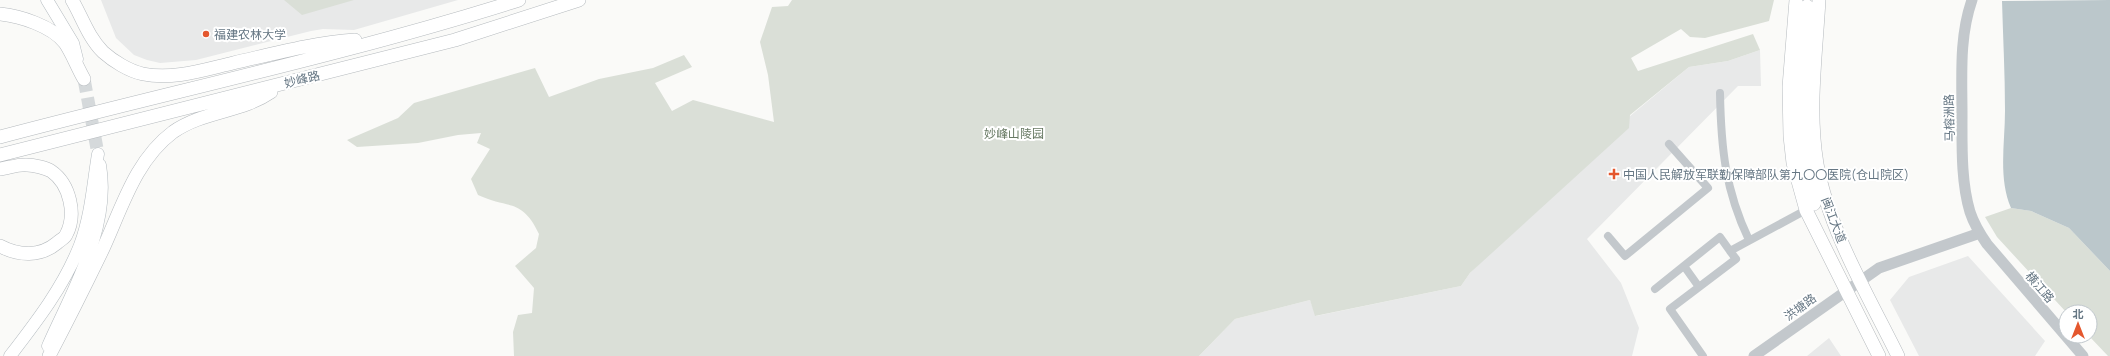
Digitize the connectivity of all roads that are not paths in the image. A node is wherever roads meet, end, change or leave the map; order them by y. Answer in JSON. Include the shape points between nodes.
{"nodes":[{"id":1,"x":47,"y":0,"type":"edge"},
{"id":2,"x":72,"y":0,"type":"edge"},
{"id":3,"x":76,"y":0,"type":"edge"},
{"id":4,"x":519,"y":0,"type":"edge"},
{"id":5,"x":579,"y":0,"type":"edge"},
{"id":6,"x":1824,"y":0,"type":"edge"},
{"id":7,"x":1972,"y":0,"type":"edge"},
{"id":8,"x":1808,"y":3,"type":"edge"},
{"id":9,"x":0,"y":14,"type":"edge"},
{"id":10,"x":84,"y":21,"type":"junction"},
{"id":11,"x":1817,"y":30,"type":"junction"},
{"id":12,"x":387,"y":38,"type":"junction"},
{"id":13,"x":84,"y":79,"type":"joint"},
{"id":14,"x":283,"y":84,"type":"junction"},
{"id":15,"x":1720,"y":93,"type":"dead end"},
{"id":16,"x":0,"y":137,"type":"edge"},
{"id":17,"x":1669,"y":144,"type":"dead end"},
{"id":18,"x":0,"y":155,"type":"edge"},
{"id":19,"x":0,"y":169,"type":"edge"},
{"id":20,"x":1806,"y":210,"type":"junction"},
{"id":21,"x":1835,"y":228,"type":"junction"},
{"id":22,"x":1980,"y":233,"type":"junction"},
{"id":23,"x":1608,"y":236,"type":"dead end"},
{"id":24,"x":1749,"y":240,"type":"junction"},
{"id":25,"x":0,"y":246,"type":"edge"},
{"id":26,"x":1730,"y":251,"type":"junction"},
{"id":27,"x":1829,"y":255,"type":"junction"},
{"id":28,"x":1684,"y":266,"type":"junction"},
{"id":29,"x":1861,"y":280,"type":"junction"},
{"id":30,"x":1699,"y":287,"type":"junction"},
{"id":31,"x":1655,"y":289,"type":"dead end"},
{"id":32,"x":1846,"y":290,"type":"junction"},
{"id":33,"x":46,"y":353,"type":"edge"},
{"id":34,"x":10,"y":356,"type":"edge"},
{"id":35,"x":1704,"y":356,"type":"edge"},
{"id":36,"x":1754,"y":356,"type":"edge"},
{"id":37,"x":1880,"y":356,"type":"edge"},
{"id":38,"x":1898,"y":356,"type":"edge"},
{"id":39,"x":2083,"y":356,"type":"edge"}],
"edges":[{"from":1,"to":13,"type":"main road","via":[[73,43]]},
{"from":2,"to":10,"type":"main road"},
{"from":3,"to":10,"type":"main road"},
{"from":4,"to":12,"type":"main road","name":"妙峰路"},
{"from":5,"to":14,"type":"main road","name":"妙峰路","via":[[455,40]]},
{"from":6,"to":11,"type":"main road"},
{"from":7,"to":22,"type":"street","name":"马榕洲路","via":[[1963,42],[1962,138],[1968,202]]},
{"from":8,"to":11,"type":"main road","name":"闽江大道"},
{"from":8,"to":20,"type":"main road","via":[[1790,87],[1793,163]]},
{"from":8,"to":21,"type":"main road","via":[[1804,129],[1806,152],[1814,189]]},
{"from":8,"to":27,"type":"main road","via":[[1800,92],[1800,140],[1809,191]]},
{"from":9,"to":13,"type":"main road","via":[[12,15],[43,26],[64,42]]},
{"from":10,"to":12,"type":"main road","via":[[93,41],[108,56],[141,74],[163,76],[191,73],[316,44]]},
{"from":11,"to":21,"type":"main road","name":"闽江大道","via":[[1814,138],[1821,181]]},
{"from":12,"to":16,"type":"main road","name":"妙峰路"},
{"from":14,"to":18,"type":"main road","name":"妙峰路"},
{"from":14,"to":33,"type":"main road","via":[[252,102],[188,123],[157,147],[128,190],[68,320]]},
{"from":15,"to":24,"type":"street","via":[[1726,178],[1736,212]]},
{"from":17,"to":23,"type":"street","via":[[1708,188],[1625,256]]},
{"from":19,"to":25,"type":"main road","via":[[26,164],[50,170],[62,182],[70,200],[71,221],[66,236],[50,248],[34,254],[13,253]]},
{"from":20,"to":24,"type":"street"},
{"from":20,"to":27,"type":"main road"},
{"from":21,"to":29,"type":"main road","name":"闽江大道"},
{"from":22,"to":29,"type":"street","name":"洪塘路","via":[[1879,268]]},
{"from":22,"to":39,"type":"street","name":"横江路","via":[[1999,260]]},
{"from":24,"to":26,"type":"street"},
{"from":26,"to":28,"type":"street","via":[[1720,237]]},
{"from":26,"to":30,"type":"street","via":[[1736,259]]},
{"from":27,"to":32,"type":"main road","name":"闽江大道"},
{"from":28,"to":30,"type":"street"},
{"from":28,"to":31,"type":"street"},
{"from":29,"to":32,"type":"street","name":"洪塘路"},
{"from":29,"to":38,"type":"main road","name":"闽江大道"},
{"from":30,"to":35,"type":"street","via":[[1670,309]]},
{"from":32,"to":36,"type":"street","name":"洪塘路"},
{"from":32,"to":37,"type":"main road","name":"闽江大道"},
{"from":33,"to":34,"type":"main road","via":[[80,275],[102,204],[98,154],[90,206],[80,244],[60,287]]}]}
